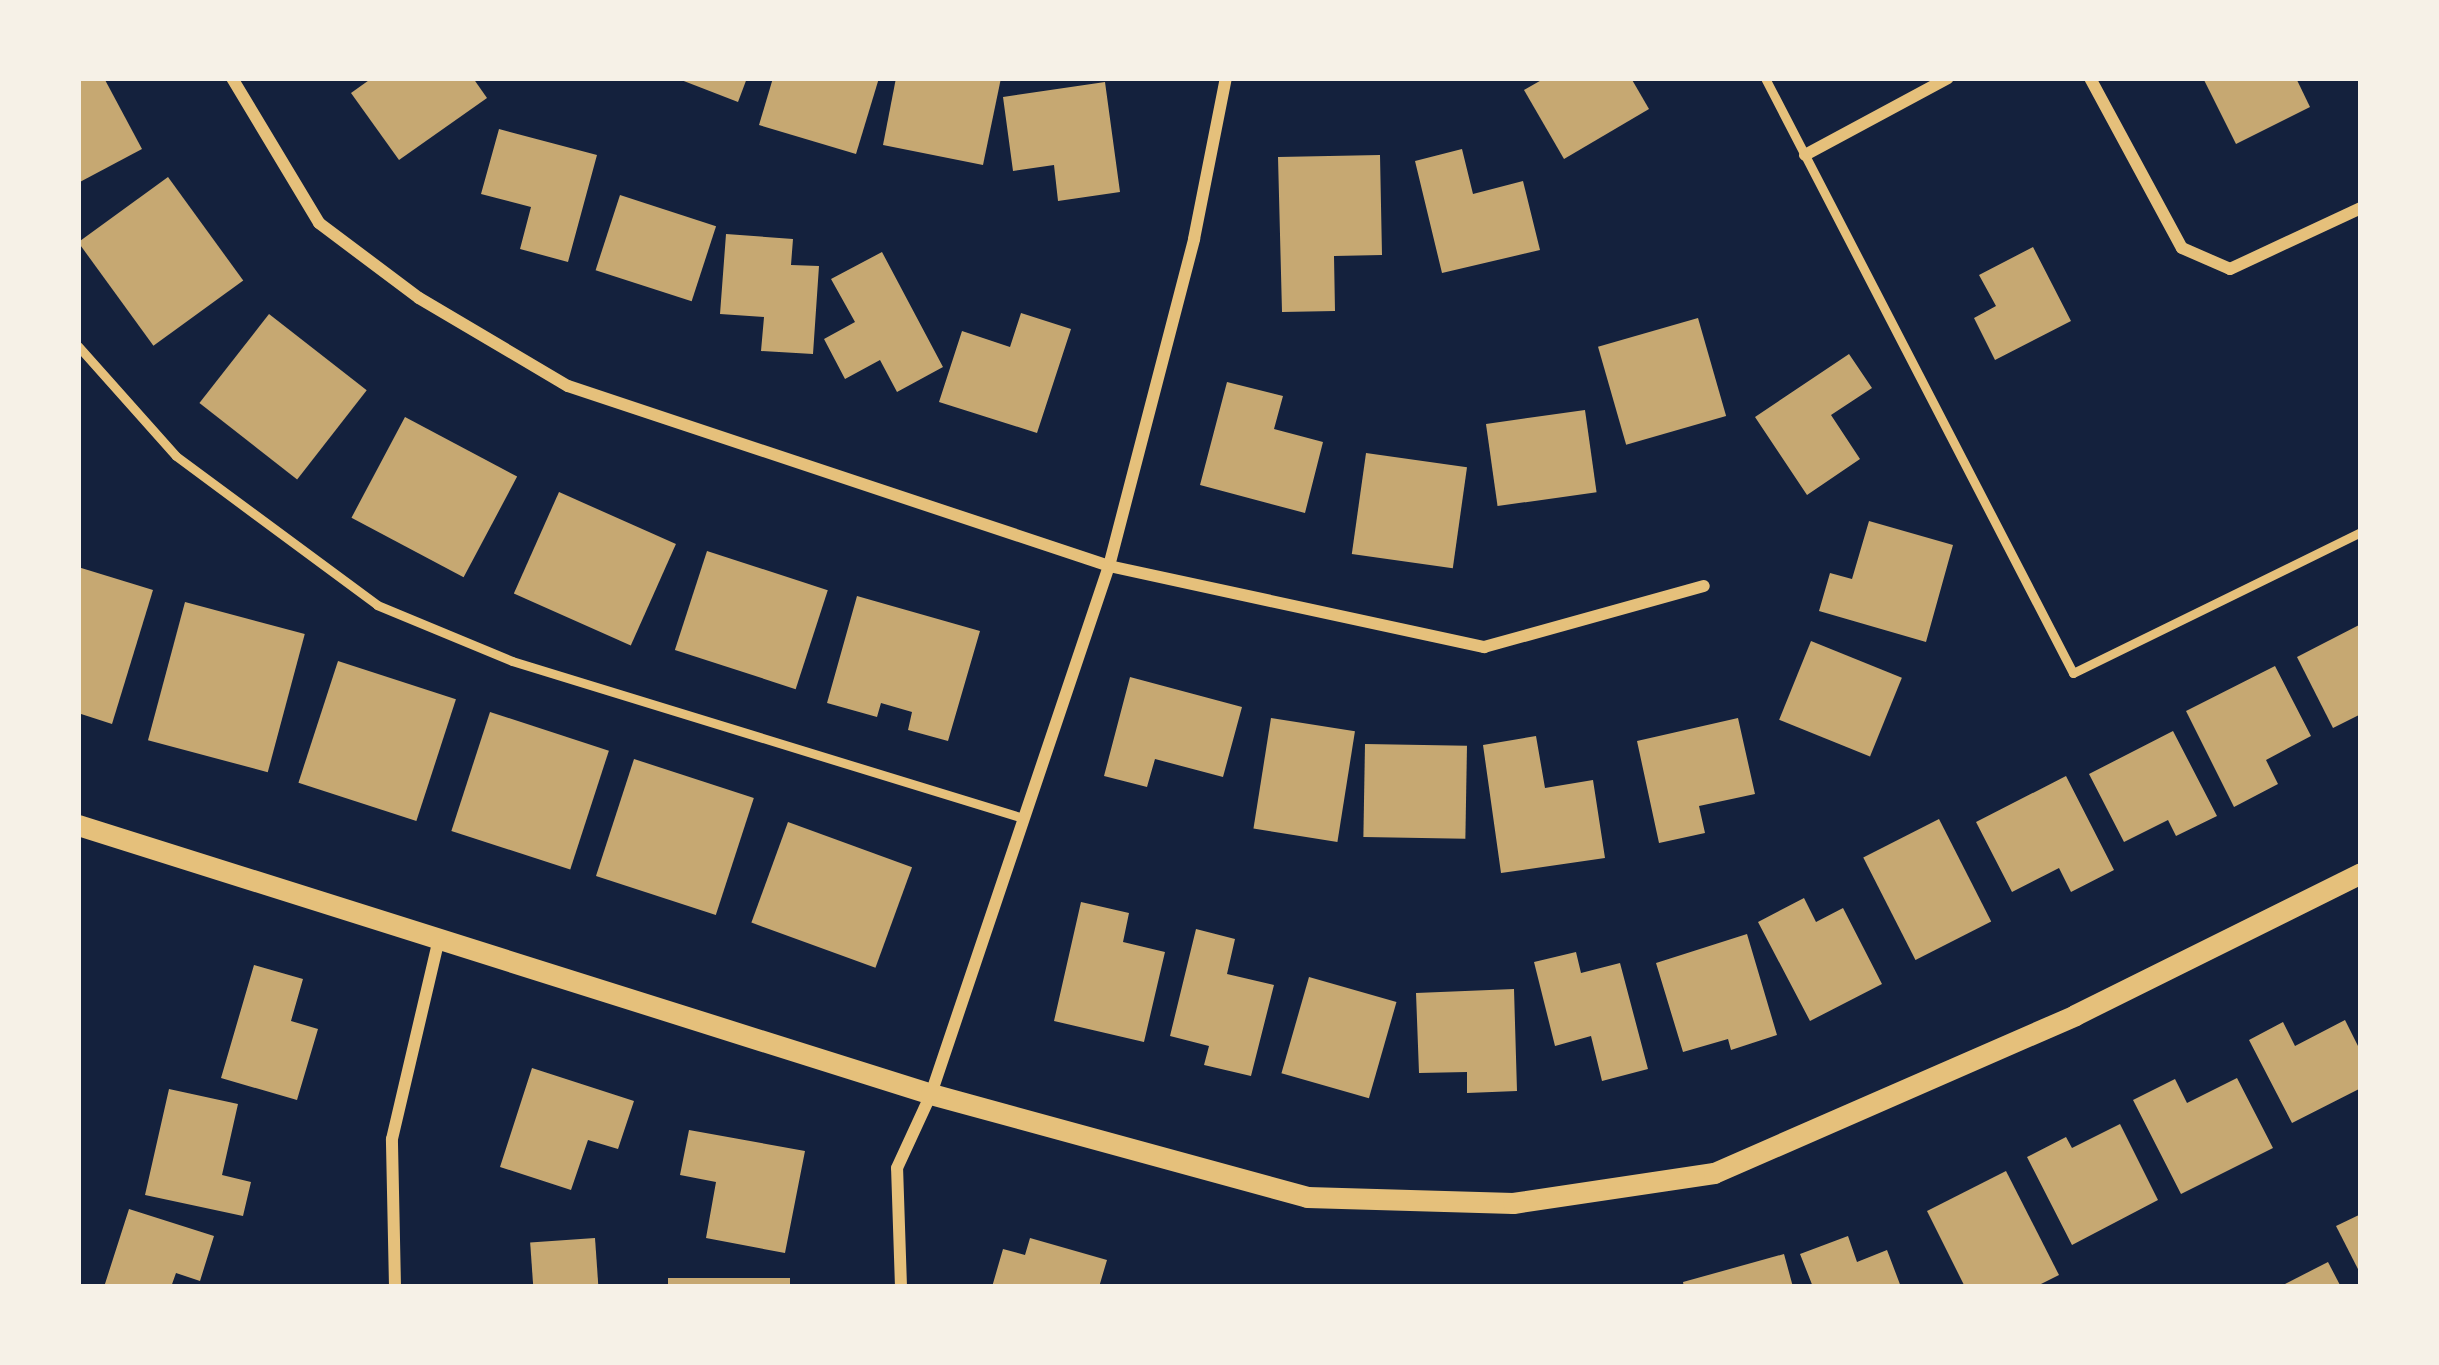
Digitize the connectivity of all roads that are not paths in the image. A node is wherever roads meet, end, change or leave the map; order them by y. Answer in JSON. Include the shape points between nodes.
{"nodes":[{"id":1,"x":232,"y":78,"type":"edge"},
{"id":2,"x":1226,"y":78,"type":"edge"},
{"id":3,"x":1765,"y":78,"type":"edge"},
{"id":4,"x":1948,"y":78,"type":"edge"},
{"id":5,"x":2090,"y":78,"type":"edge"},
{"id":6,"x":1805,"y":155,"type":"junction"},
{"id":7,"x":2361,"y":208,"type":"edge"},
{"id":8,"x":78,"y":346,"type":"edge"},
{"id":9,"x":2361,"y":532,"type":"edge"},
{"id":10,"x":1109,"y":566,"type":"junction"},
{"id":11,"x":1704,"y":586,"type":"dead end"},
{"id":12,"x":1023,"y":818,"type":"junction"},
{"id":13,"x":78,"y":825,"type":"edge"},
{"id":14,"x":2361,"y":873,"type":"edge"},
{"id":15,"x":438,"y":943,"type":"junction"},
{"id":16,"x":931,"y":1094,"type":"junction"},
{"id":17,"x":395,"y":1287,"type":"edge"},
{"id":18,"x":901,"y":1287,"type":"edge"}],
"edges":[{"from":1,"to":10,"type":"street","via":[[320,223],[419,298],[568,386]]},
{"from":2,"to":10,"type":"street","via":[[1194,238]]},
{"from":3,"to":6,"type":"lane"},
{"from":4,"to":6,"type":"street"},
{"from":5,"to":7,"type":"street","via":[[2182,248],[2230,269]]},
{"from":6,"to":9,"type":"lane","via":[[2073,673]]},
{"from":8,"to":12,"type":"lane","via":[[176,456],[377,605],[512,661]]},
{"from":10,"to":11,"type":"street","via":[[1484,647]]},
{"from":10,"to":12,"type":"street"},
{"from":12,"to":16,"type":"street"},
{"from":13,"to":15,"type":"street"},
{"from":14,"to":16,"type":"street","via":[[2075,1015],[1714,1173],[1513,1203],[1307,1197]]},
{"from":15,"to":16,"type":"street"},
{"from":15,"to":17,"type":"street","via":[[392,1139]]},
{"from":16,"to":18,"type":"street","via":[[897,1168]]}]}
